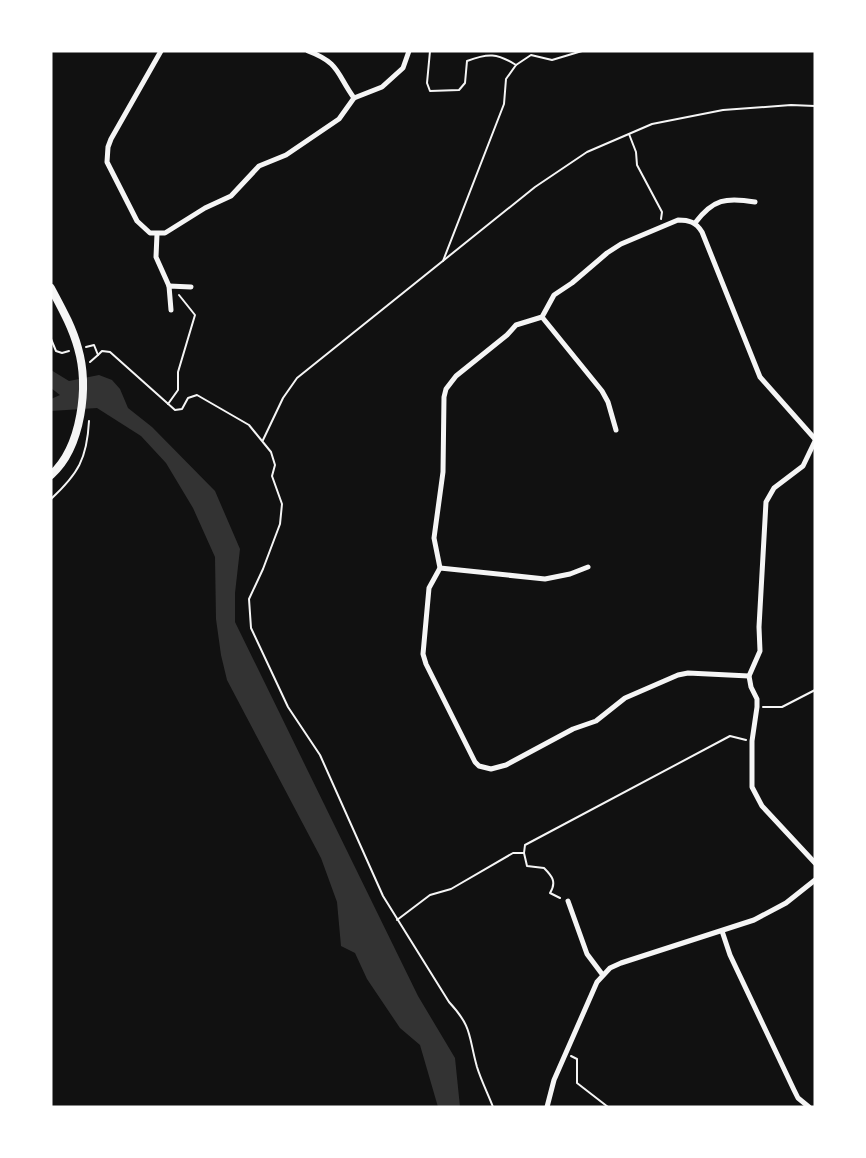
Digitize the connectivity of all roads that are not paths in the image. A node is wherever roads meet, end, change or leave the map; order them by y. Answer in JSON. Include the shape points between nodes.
{"nodes":[{"id":1,"x":162,"y":51,"type":"edge"},
{"id":2,"x":308,"y":51,"type":"edge"},
{"id":3,"x":409,"y":51,"type":"edge"},
{"id":4,"x":354,"y":98,"type":"junction"},
{"id":5,"x":755,"y":202,"type":"dead end"},
{"id":6,"x":694,"y":223,"type":"junction"},
{"id":7,"x":157,"y":234,"type":"junction"},
{"id":8,"x":169,"y":286,"type":"junction"},
{"id":9,"x":191,"y":287,"type":"dead end"},
{"id":10,"x":51,"y":288,"type":"edge"},
{"id":11,"x":171,"y":310,"type":"dead end"},
{"id":12,"x":542,"y":317,"type":"junction"},
{"id":13,"x":616,"y":430,"type":"dead end"},
{"id":14,"x":815,"y":440,"type":"edge"},
{"id":15,"x":51,"y":475,"type":"edge"},
{"id":16,"x":588,"y":567,"type":"dead end"},
{"id":17,"x":440,"y":568,"type":"junction"},
{"id":18,"x":749,"y":676,"type":"junction"},
{"id":19,"x":815,"y":863,"type":"edge"},
{"id":20,"x":815,"y":880,"type":"edge"},
{"id":21,"x":568,"y":901,"type":"road end"},
{"id":22,"x":722,"y":931,"type":"junction"},
{"id":23,"x":603,"y":974,"type":"junction"},
{"id":24,"x":547,"y":1107,"type":"edge"},
{"id":25,"x":809,"y":1107,"type":"edge"}],
"edges":[{"from":1,"to":7,"type":"street","via":[[111,139],[107,155],[136,221],[143,229]]},
{"from":2,"to":4,"type":"street","via":[[326,57],[340,72]]},
{"from":3,"to":4,"type":"street","via":[[396,76],[373,92]]},
{"from":4,"to":7,"type":"street","via":[[339,119],[286,155],[259,166],[231,196]]},
{"from":5,"to":6,"type":"street","via":[[740,199],[714,204]]},
{"from":6,"to":12,"type":"street","via":[[678,220],[621,244],[554,295]]},
{"from":6,"to":14,"type":"street","via":[[702,232],[760,377]]},
{"from":7,"to":8,"type":"street","via":[[156,256]]},
{"from":8,"to":9,"type":"street"},
{"from":8,"to":11,"type":"street"},
{"from":10,"to":15,"type":"main road","via":[[78,349],[85,412],[70,449]]},
{"from":12,"to":13,"type":"street","via":[[602,391]]},
{"from":12,"to":17,"type":"street","via":[[516,325],[446,389],[443,472],[434,538]]},
{"from":14,"to":18,"type":"street","via":[[803,466],[774,488],[766,502],[760,651]]},
{"from":16,"to":17,"type":"street","via":[[545,579]]},
{"from":17,"to":18,"type":"street","via":[[429,588],[423,654],[471,757],[479,766],[506,765],[596,721],[625,698],[678,675]]},
{"from":18,"to":19,"type":"street","via":[[757,699],[752,787],[756,797]]},
{"from":20,"to":22,"type":"street","via":[[772,912]]},
{"from":21,"to":23,"type":"street","via":[[587,954]]},
{"from":22,"to":23,"type":"street","via":[[621,963]]},
{"from":22,"to":25,"type":"street","via":[[794,1090]]},
{"from":23,"to":24,"type":"street","via":[[564,1054]]}]}
